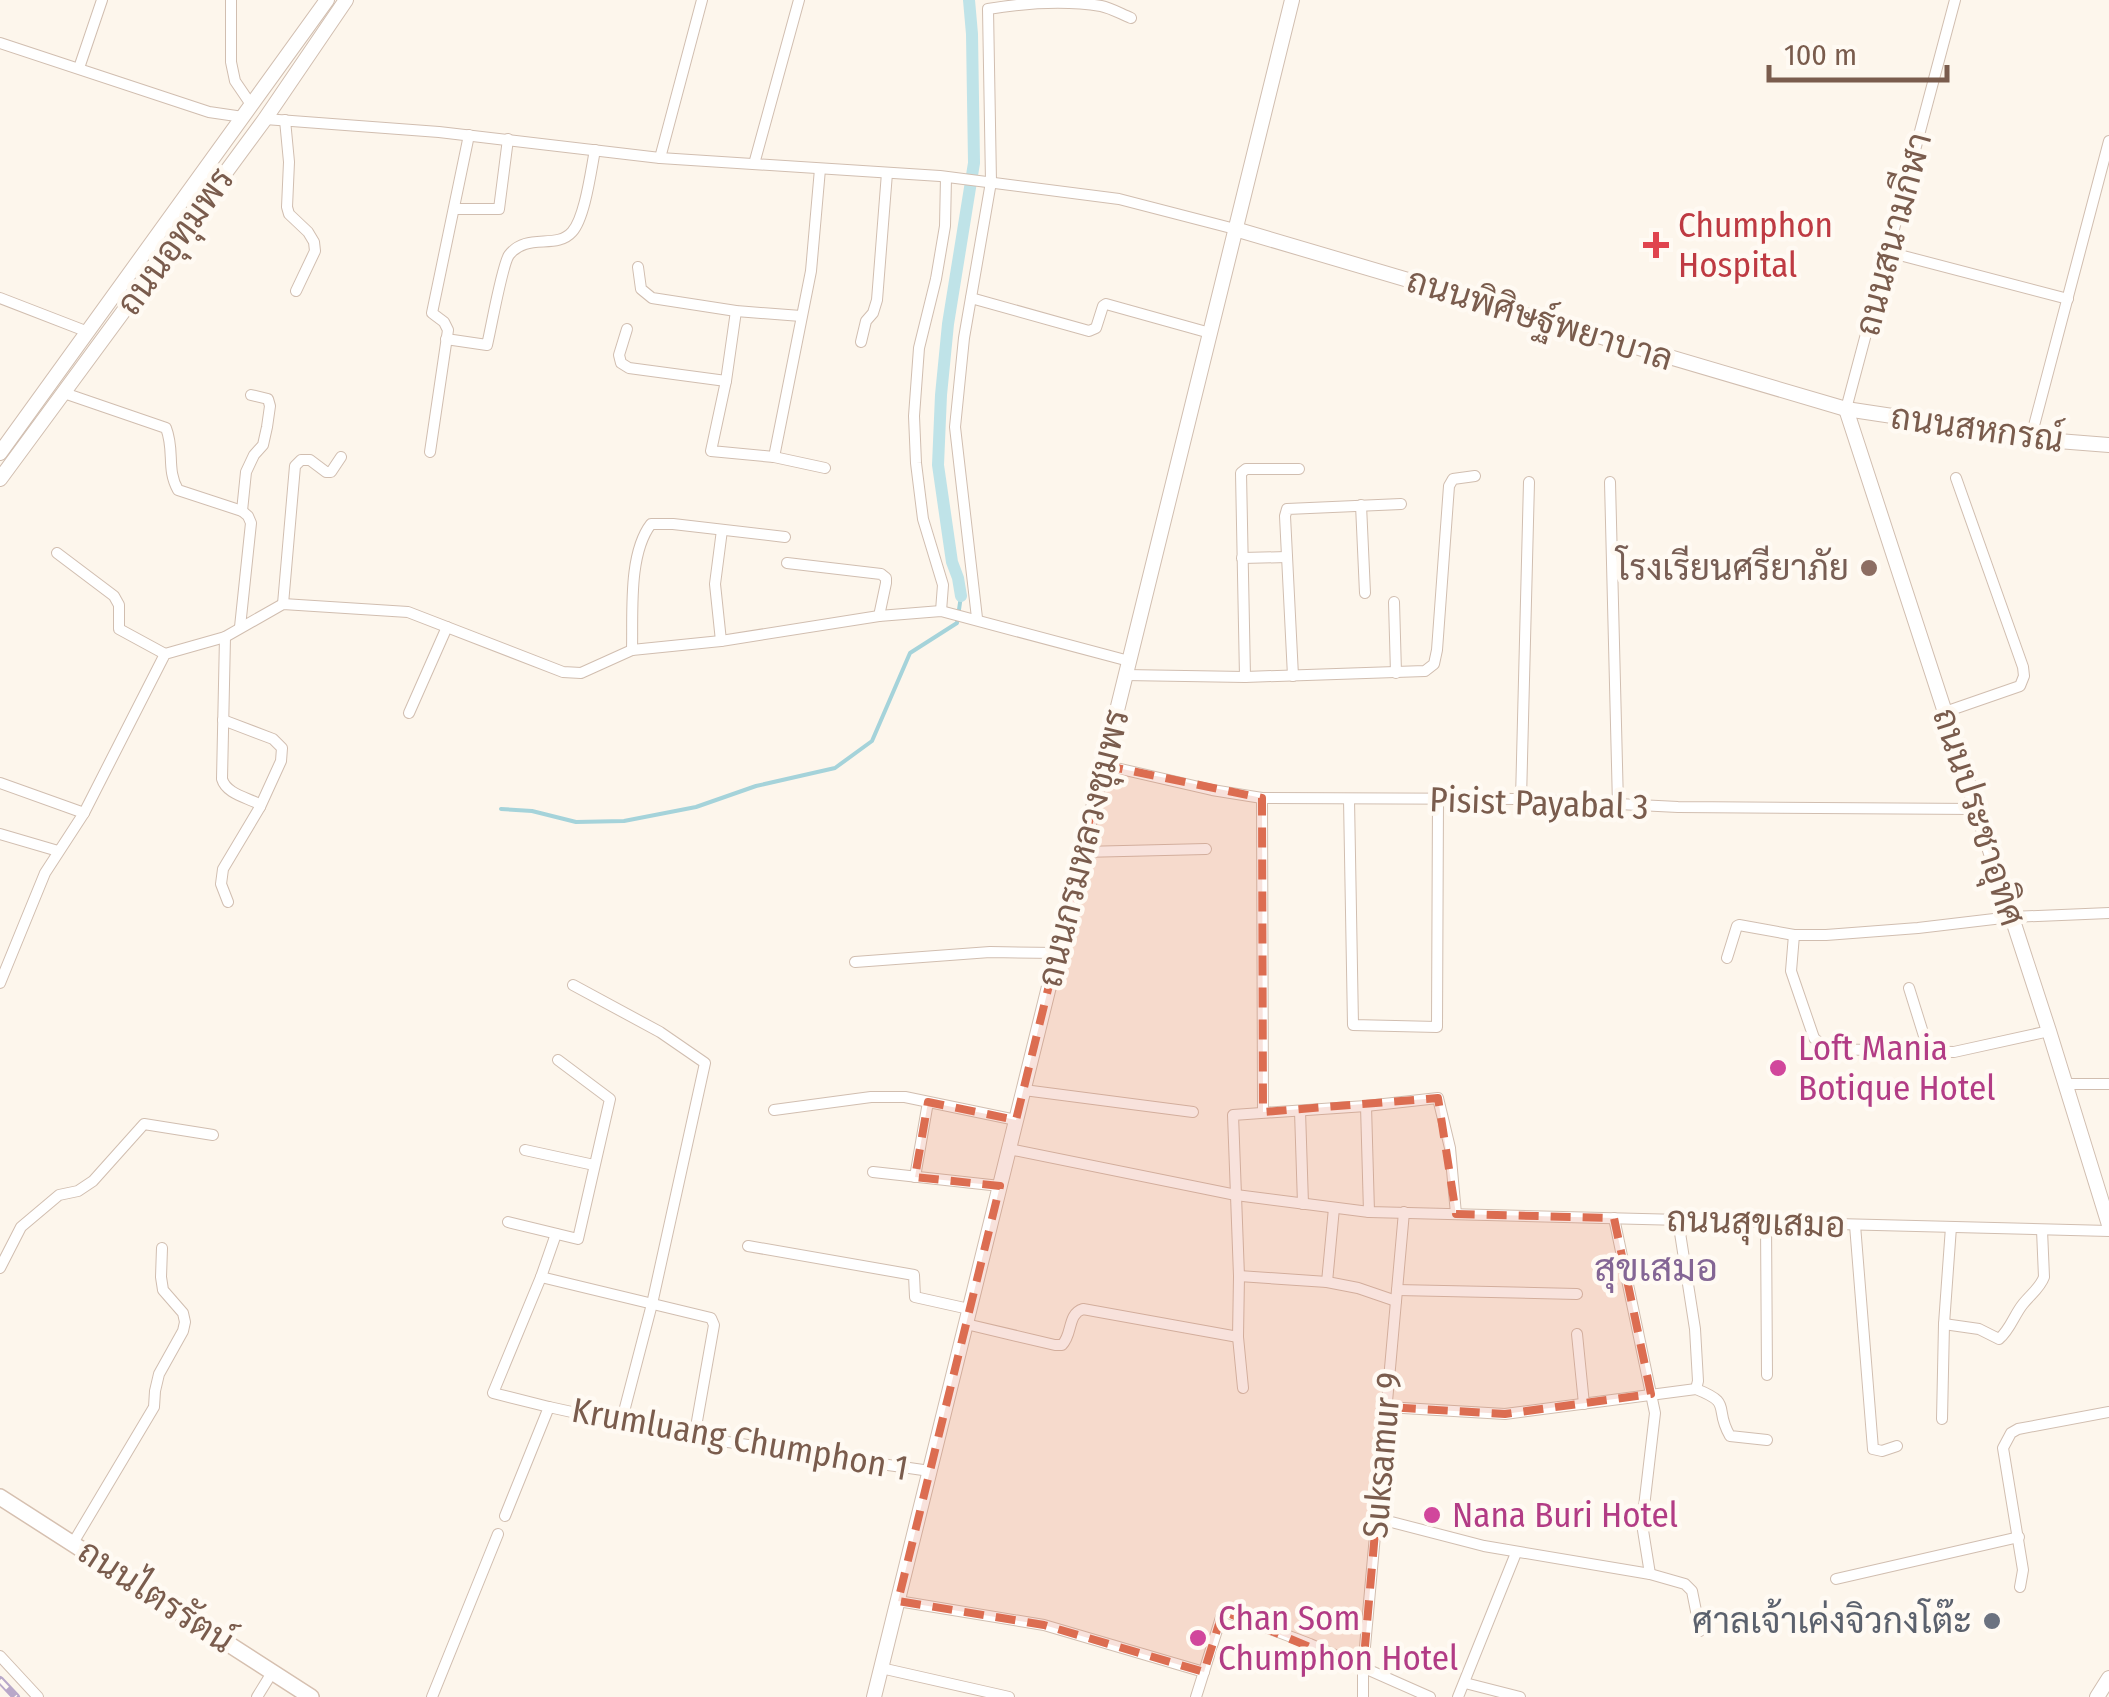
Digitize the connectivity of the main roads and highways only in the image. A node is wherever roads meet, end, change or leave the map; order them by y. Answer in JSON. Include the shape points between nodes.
{"nodes":[{"id":1,"x":0,"y":1497,"type":"edge"},
{"id":2,"x":312,"y":1697,"type":"edge"}],
"edges":[{"from":1,"to":2,"type":"main road","name":"ถนนไตรรัตน์"}]}
